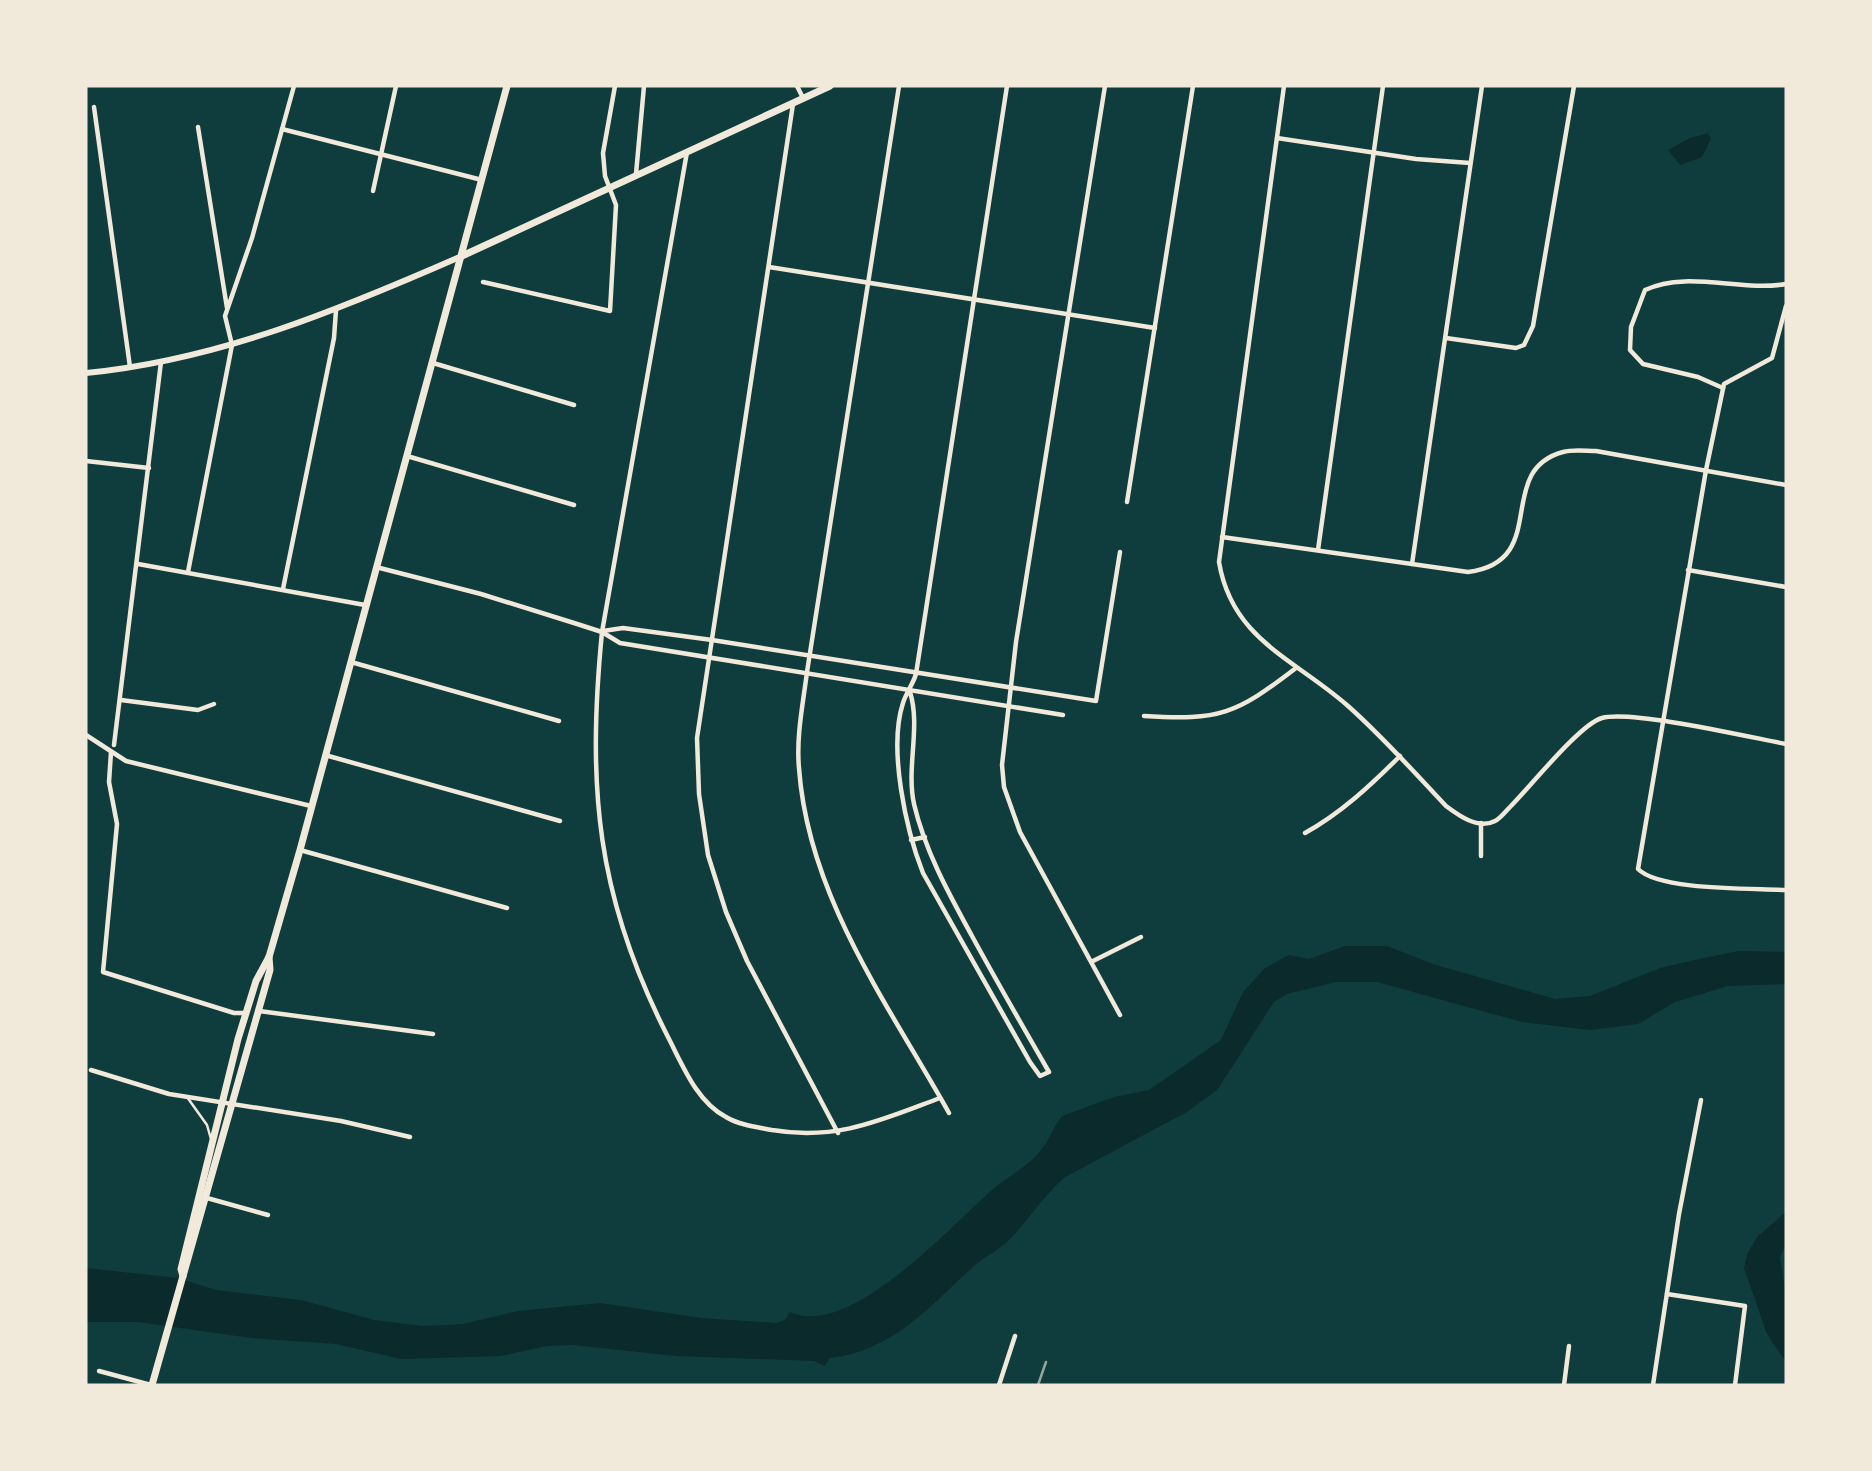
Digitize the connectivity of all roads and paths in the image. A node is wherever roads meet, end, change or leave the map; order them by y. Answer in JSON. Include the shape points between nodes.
{"nodes":[{"id":1,"x":294,"y":86,"type":"edge"},
{"id":2,"x":396,"y":86,"type":"edge"},
{"id":3,"x":507,"y":86,"type":"edge"},
{"id":4,"x":615,"y":86,"type":"edge"},
{"id":5,"x":644,"y":86,"type":"edge"},
{"id":6,"x":797,"y":86,"type":"edge"},
{"id":7,"x":830,"y":86,"type":"edge"},
{"id":8,"x":899,"y":86,"type":"edge"},
{"id":9,"x":1007,"y":86,"type":"edge"},
{"id":10,"x":1105,"y":86,"type":"edge"},
{"id":11,"x":1193,"y":86,"type":"edge"},
{"id":12,"x":1284,"y":86,"type":"edge"},
{"id":13,"x":1382,"y":86,"type":"edge"},
{"id":14,"x":1482,"y":86,"type":"edge"},
{"id":15,"x":1574,"y":86,"type":"edge"},
{"id":16,"x":803,"y":98,"type":"junction"},
{"id":17,"x":794,"y":103,"type":"junction"},
{"id":18,"x":94,"y":107,"type":"dead end"},
{"id":19,"x":198,"y":127,"type":"dead end"},
{"id":20,"x":282,"y":129,"type":"junction"},
{"id":21,"x":1277,"y":138,"type":"junction"},
{"id":22,"x":687,"y":152,"type":"junction"},
{"id":23,"x":383,"y":153,"type":"junction"},
{"id":24,"x":1372,"y":153,"type":"junction"},
{"id":25,"x":1471,"y":163,"type":"junction"},
{"id":26,"x":636,"y":175,"type":"junction"},
{"id":27,"x":482,"y":180,"type":"junction"},
{"id":28,"x":611,"y":189,"type":"junction"},
{"id":29,"x":373,"y":191,"type":"dead end"},
{"id":30,"x":462,"y":256,"type":"junction"},
{"id":31,"x":769,"y":267,"type":"junction"},
{"id":32,"x":483,"y":282,"type":"dead end"},
{"id":33,"x":1786,"y":284,"type":"edge"},
{"id":34,"x":869,"y":285,"type":"junction"},
{"id":35,"x":975,"y":300,"type":"junction"},
{"id":36,"x":1786,"y":306,"type":"edge"},
{"id":37,"x":228,"y":309,"type":"junction"},
{"id":38,"x":336,"y":310,"type":"junction"},
{"id":39,"x":1070,"y":313,"type":"junction"},
{"id":40,"x":1155,"y":328,"type":"junction"},
{"id":41,"x":1446,"y":338,"type":"junction"},
{"id":42,"x":232,"y":345,"type":"junction"},
{"id":43,"x":161,"y":362,"type":"junction"},
{"id":44,"x":432,"y":362,"type":"junction"},
{"id":45,"x":130,"y":367,"type":"junction"},
{"id":46,"x":86,"y":373,"type":"edge"},
{"id":47,"x":1723,"y":388,"type":"junction"},
{"id":48,"x":574,"y":405,"type":"dead end"},
{"id":49,"x":406,"y":456,"type":"junction"},
{"id":50,"x":86,"y":461,"type":"edge"},
{"id":51,"x":149,"y":468,"type":"junction"},
{"id":52,"x":1706,"y":470,"type":"junction"},
{"id":53,"x":1786,"y":485,"type":"edge"},
{"id":54,"x":1127,"y":502,"type":"dead end"},
{"id":55,"x":574,"y":505,"type":"dead end"},
{"id":56,"x":1222,"y":537,"type":"junction"},
{"id":57,"x":1318,"y":551,"type":"junction"},
{"id":58,"x":1120,"y":552,"type":"dead end"},
{"id":59,"x":138,"y":564,"type":"junction"},
{"id":60,"x":1412,"y":564,"type":"junction"},
{"id":61,"x":375,"y":567,"type":"junction"},
{"id":62,"x":1688,"y":570,"type":"junction"},
{"id":63,"x":188,"y":572,"type":"junction"},
{"id":64,"x":1786,"y":587,"type":"edge"},
{"id":65,"x":283,"y":589,"type":"junction"},
{"id":66,"x":365,"y":605,"type":"junction"},
{"id":67,"x":602,"y":632,"type":"junction"},
{"id":68,"x":712,"y":640,"type":"junction"},
{"id":69,"x":810,"y":656,"type":"junction"},
{"id":70,"x":710,"y":659,"type":"junction"},
{"id":71,"x":350,"y":662,"type":"junction"},
{"id":72,"x":1296,"y":668,"type":"junction"},
{"id":73,"x":807,"y":672,"type":"junction"},
{"id":74,"x":916,"y":674,"type":"junction"},
{"id":75,"x":1010,"y":688,"type":"junction"},
{"id":76,"x":910,"y":692,"type":"junction"},
{"id":77,"x":121,"y":700,"type":"junction"},
{"id":78,"x":214,"y":704,"type":"dead end"},
{"id":79,"x":1007,"y":706,"type":"junction"},
{"id":80,"x":1063,"y":715,"type":"dead end"},
{"id":81,"x":1144,"y":716,"type":"dead end"},
{"id":82,"x":559,"y":721,"type":"dead end"},
{"id":83,"x":1662,"y":723,"type":"junction"},
{"id":84,"x":86,"y":735,"type":"edge"},
{"id":85,"x":1786,"y":744,"type":"edge"},
{"id":86,"x":114,"y":745,"type":"dead end"},
{"id":87,"x":111,"y":752,"type":"junction"},
{"id":88,"x":324,"y":754,"type":"junction"},
{"id":89,"x":1400,"y":756,"type":"junction"},
{"id":90,"x":311,"y":806,"type":"junction"},
{"id":91,"x":561,"y":821,"type":"dead end"},
{"id":92,"x":1480,"y":823,"type":"junction"},
{"id":93,"x":1305,"y":834,"type":"dead end"},
{"id":94,"x":925,"y":837,"type":"junction"},
{"id":95,"x":912,"y":840,"type":"junction"},
{"id":96,"x":300,"y":850,"type":"junction"},
{"id":97,"x":1481,"y":856,"type":"dead end"},
{"id":98,"x":1786,"y":890,"type":"edge"},
{"id":99,"x":507,"y":908,"type":"dead end"},
{"id":100,"x":966,"y":925,"type":"junction"},
{"id":101,"x":955,"y":930,"type":"junction"},
{"id":102,"x":1141,"y":937,"type":"dead end"},
{"id":103,"x":269,"y":957,"type":"junction"},
{"id":104,"x":1093,"y":961,"type":"junction"},
{"id":105,"x":259,"y":1011,"type":"junction"},
{"id":106,"x":247,"y":1013,"type":"junction"},
{"id":107,"x":1120,"y":1015,"type":"dead end"},
{"id":108,"x":433,"y":1034,"type":"dead end"},
{"id":109,"x":91,"y":1070,"type":"dead end"},
{"id":110,"x":187,"y":1097,"type":"junction"},
{"id":111,"x":940,"y":1098,"type":"junction"},
{"id":112,"x":1700,"y":1100,"type":"dead end"},
{"id":113,"x":220,"y":1102,"type":"junction"},
{"id":114,"x":234,"y":1103,"type":"junction"},
{"id":115,"x":949,"y":1113,"type":"dead end"},
{"id":116,"x":838,"y":1133,"type":"junction"},
{"id":117,"x":410,"y":1137,"type":"dead end"},
{"id":118,"x":212,"y":1142,"type":"junction"},
{"id":119,"x":207,"y":1198,"type":"junction"},
{"id":120,"x":268,"y":1215,"type":"dead end"},
{"id":121,"x":182,"y":1277,"type":"junction"},
{"id":122,"x":1667,"y":1293,"type":"junction"},
{"id":123,"x":1015,"y":1336,"type":"dead end"},
{"id":124,"x":1569,"y":1346,"type":"dead end"},
{"id":125,"x":99,"y":1371,"type":"dead end"},
{"id":126,"x":152,"y":1385,"type":"edge"},
{"id":127,"x":999,"y":1385,"type":"edge"},
{"id":128,"x":1564,"y":1385,"type":"edge"},
{"id":129,"x":1653,"y":1385,"type":"edge"},
{"id":130,"x":1735,"y":1385,"type":"edge"}],
"edges":[{"from":1,"to":20,"type":"street"},
{"from":2,"to":23,"type":"street"},
{"from":3,"to":27,"type":"main road"},
{"from":4,"to":28,"type":"street","via":[[603,153]]},
{"from":5,"to":26,"type":"street"},
{"from":6,"to":16,"type":"street"},
{"from":7,"to":16,"type":"main road"},
{"from":8,"to":34,"type":"street"},
{"from":9,"to":35,"type":"street"},
{"from":10,"to":39,"type":"street"},
{"from":11,"to":40,"type":"street"},
{"from":12,"to":21,"type":"street"},
{"from":13,"to":24,"type":"street"},
{"from":14,"to":25,"type":"street"},
{"from":15,"to":41,"type":"street","via":[[1529,338],[1516,348]]},
{"from":16,"to":17,"type":"main road"},
{"from":17,"to":22,"type":"main road"},
{"from":17,"to":31,"type":"street"},
{"from":18,"to":45,"type":"street"},
{"from":19,"to":37,"type":"street"},
{"from":20,"to":23,"type":"street"},
{"from":20,"to":37,"type":"street"},
{"from":21,"to":24,"type":"street"},
{"from":21,"to":56,"type":"street"},
{"from":22,"to":26,"type":"main road"},
{"from":22,"to":67,"type":"street"},
{"from":23,"to":27,"type":"street"},
{"from":23,"to":29,"type":"street"},
{"from":24,"to":25,"type":"street"},
{"from":24,"to":57,"type":"street"},
{"from":25,"to":41,"type":"street"},
{"from":26,"to":28,"type":"main road"},
{"from":27,"to":30,"type":"main road"},
{"from":28,"to":30,"type":"main road"},
{"from":28,"to":32,"type":"street","via":[[616,205],[610,311]]},
{"from":30,"to":38,"type":"main road"},
{"from":30,"to":44,"type":"main road"},
{"from":31,"to":34,"type":"street"},
{"from":31,"to":68,"type":"street"},
{"from":33,"to":47,"type":"street","via":[[1661,282],[1645,290],[1631,327],[1630,350],[1643,363]]},
{"from":34,"to":35,"type":"street"},
{"from":34,"to":69,"type":"street"},
{"from":35,"to":39,"type":"street"},
{"from":35,"to":74,"type":"street"},
{"from":36,"to":47,"type":"street","via":[[1772,358]]},
{"from":37,"to":42,"type":"street","via":[[225,316]]},
{"from":38,"to":42,"type":"main road"},
{"from":38,"to":65,"type":"street"},
{"from":39,"to":40,"type":"street"},
{"from":39,"to":75,"type":"street"},
{"from":40,"to":54,"type":"street"},
{"from":41,"to":60,"type":"street"},
{"from":42,"to":43,"type":"main road"},
{"from":42,"to":63,"type":"street"},
{"from":43,"to":45,"type":"main road"},
{"from":43,"to":51,"type":"street"},
{"from":44,"to":48,"type":"street"},
{"from":44,"to":49,"type":"main road"},
{"from":45,"to":46,"type":"main road"},
{"from":47,"to":52,"type":"street"},
{"from":49,"to":55,"type":"street"},
{"from":49,"to":61,"type":"main road"},
{"from":50,"to":51,"type":"street"},
{"from":51,"to":59,"type":"street"},
{"from":52,"to":53,"type":"street"},
{"from":52,"to":60,"type":"street","via":[[1596,451],[1566,451],[1537,466],[1529,478],[1519,527],[1499,563],[1468,572]]},
{"from":52,"to":62,"type":"street"},
{"from":56,"to":57,"type":"street"},
{"from":56,"to":72,"type":"street","via":[[1219,562],[1231,604],[1256,636]]},
{"from":57,"to":60,"type":"street"},
{"from":58,"to":75,"type":"street","via":[[1096,701]]},
{"from":59,"to":63,"type":"street"},
{"from":59,"to":77,"type":"street"},
{"from":61,"to":66,"type":"main road"},
{"from":61,"to":67,"type":"street"},
{"from":62,"to":64,"type":"street"},
{"from":62,"to":83,"type":"street"},
{"from":63,"to":65,"type":"street"},
{"from":65,"to":66,"type":"street"},
{"from":66,"to":71,"type":"main road"},
{"from":67,"to":68,"type":"street","via":[[623,628]]},
{"from":67,"to":70,"type":"street","via":[[620,643]]},
{"from":67,"to":116,"type":"street","via":[[595,702],[597,818],[628,948],[652,1006],[709,1107],[756,1127],[815,1135]]},
{"from":68,"to":69,"type":"street"},
{"from":68,"to":70,"type":"street"},
{"from":69,"to":73,"type":"street"},
{"from":69,"to":74,"type":"street"},
{"from":70,"to":73,"type":"street"},
{"from":70,"to":116,"type":"street","via":[[698,738],[699,794],[708,855],[747,961]]},
{"from":71,"to":82,"type":"street"},
{"from":71,"to":88,"type":"main road"},
{"from":72,"to":81,"type":"street","via":[[1260,695],[1220,716]]},
{"from":72,"to":89,"type":"street","via":[[1346,704]]},
{"from":73,"to":76,"type":"street"},
{"from":73,"to":111,"type":"street","via":[[798,765],[802,802],[825,886]]},
{"from":74,"to":75,"type":"street"},
{"from":74,"to":76,"type":"street"},
{"from":75,"to":79,"type":"street"},
{"from":76,"to":79,"type":"street"},
{"from":76,"to":94,"type":"street","via":[[914,705],[910,767],[914,803]]},
{"from":76,"to":95,"type":"street","via":[[903,703],[899,737],[900,787]]},
{"from":77,"to":78,"type":"street","via":[[198,710]]},
{"from":77,"to":86,"type":"street"},
{"from":79,"to":80,"type":"street"},
{"from":79,"to":104,"type":"street","via":[[1004,787],[1020,832]]},
{"from":83,"to":85,"type":"street"},
{"from":83,"to":92,"type":"street","via":[[1612,716],[1598,719],[1494,822]]},
{"from":83,"to":98,"type":"street","via":[[1638,869],[1661,881],[1695,886]]},
{"from":84,"to":87,"type":"street"},
{"from":87,"to":90,"type":"street","via":[[168,773]]},
{"from":87,"to":106,"type":"street","via":[[109,782],[117,824],[103,972],[234,1013]]},
{"from":88,"to":90,"type":"main road"},
{"from":88,"to":91,"type":"street"},
{"from":89,"to":92,"type":"street","via":[[1446,806]]},
{"from":89,"to":93,"type":"street","via":[[1332,818]]},
{"from":90,"to":96,"type":"main road"},
{"from":92,"to":97,"type":"street"},
{"from":94,"to":95,"type":"street"},
{"from":94,"to":100,"type":"street"},
{"from":95,"to":101,"type":"street","via":[[923,873]]},
{"from":96,"to":99,"type":"street"},
{"from":96,"to":103,"type":"main road"},
{"from":100,"to":101,"type":"street"},
{"from":100,"to":101,"type":"street","via":[[1049,1072],[1045,1075],[1040,1076],[1030,1062]]},
{"from":102,"to":104,"type":"street"},
{"from":103,"to":105,"type":"main road"},
{"from":103,"to":106,"type":"main road"},
{"from":104,"to":107,"type":"street"},
{"from":105,"to":108,"type":"street"},
{"from":105,"to":114,"type":"main road"},
{"from":106,"to":113,"type":"main road"},
{"from":109,"to":110,"type":"street"},
{"from":110,"to":113,"type":"street"},
{"from":110,"to":118,"type":"lane","via":[[207,1125]]},
{"from":111,"to":115,"type":"street"},
{"from":111,"to":116,"type":"street"},
{"from":112,"to":122,"type":"street"},
{"from":113,"to":114,"type":"street"},
{"from":113,"to":118,"type":"main road"},
{"from":114,"to":117,"type":"street"},
{"from":114,"to":119,"type":"main road"},
{"from":118,"to":121,"type":"main road"},
{"from":119,"to":120,"type":"street"},
{"from":119,"to":121,"type":"main road"},
{"from":121,"to":126,"type":"main road"},
{"from":122,"to":129,"type":"street"},
{"from":122,"to":130,"type":"street","via":[[1745,1306]]},
{"from":123,"to":127,"type":"street"},
{"from":124,"to":128,"type":"street"},
{"from":125,"to":126,"type":"street"}]}
